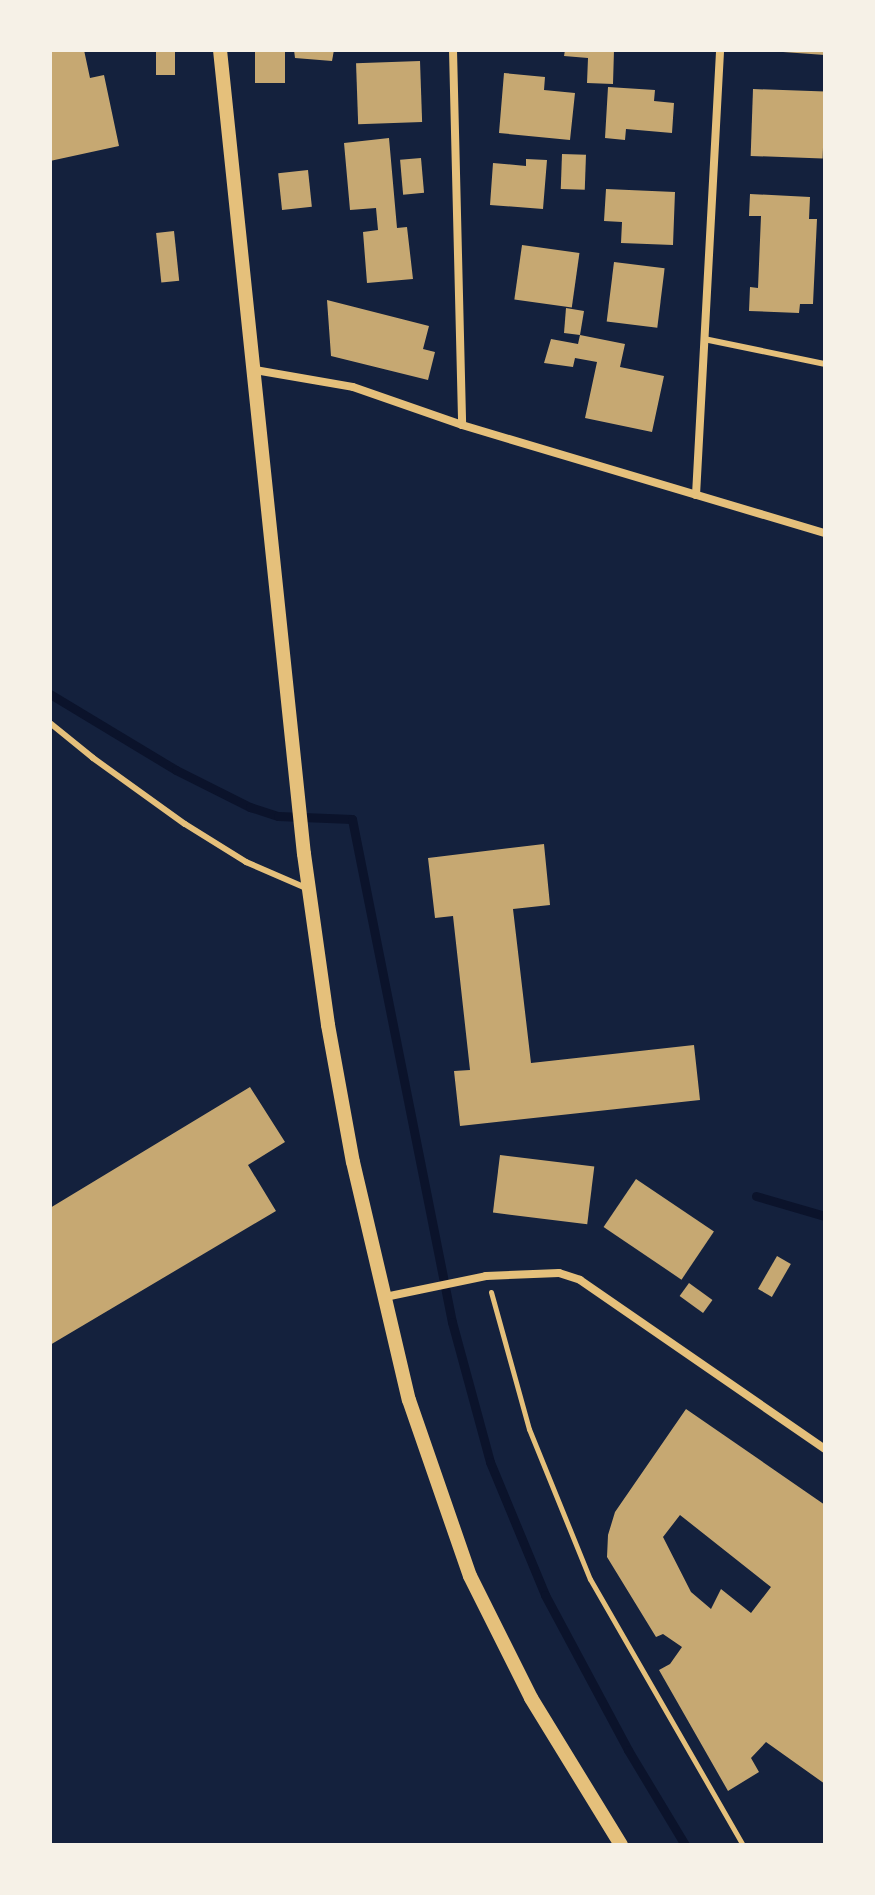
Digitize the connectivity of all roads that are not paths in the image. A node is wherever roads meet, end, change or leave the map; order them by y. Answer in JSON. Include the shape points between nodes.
{"nodes":[{"id":1,"x":220,"y":50,"type":"edge"},
{"id":2,"x":453,"y":50,"type":"edge"},
{"id":3,"x":720,"y":50,"type":"edge"},
{"id":4,"x":704,"y":339,"type":"junction"},
{"id":5,"x":825,"y":364,"type":"edge"},
{"id":6,"x":255,"y":370,"type":"junction"},
{"id":7,"x":462,"y":425,"type":"junction"},
{"id":8,"x":696,"y":495,"type":"junction"},
{"id":9,"x":825,"y":533,"type":"edge"},
{"id":10,"x":50,"y":723,"type":"edge"},
{"id":11,"x":309,"y":889,"type":"junction"},
{"id":12,"x":385,"y":1297,"type":"junction"},
{"id":13,"x":825,"y":1449,"type":"edge"},
{"id":14,"x":621,"y":1845,"type":"edge"}],
"edges":[{"from":1,"to":6,"type":"street"},
{"from":2,"to":7,"type":"street"},
{"from":3,"to":4,"type":"street"},
{"from":4,"to":5,"type":"lane"},
{"from":4,"to":8,"type":"street"},
{"from":6,"to":7,"type":"street","via":[[353,387]]},
{"from":6,"to":11,"type":"street"},
{"from":7,"to":8,"type":"street"},
{"from":8,"to":9,"type":"street"},
{"from":10,"to":11,"type":"lane","via":[[185,824],[246,862]]},
{"from":11,"to":12,"type":"street","via":[[342,1101]]},
{"from":12,"to":13,"type":"street","via":[[482,1277],[559,1273],[580,1280]]},
{"from":12,"to":14,"type":"street","via":[[409,1400],[470,1576],[531,1698]]}]}
